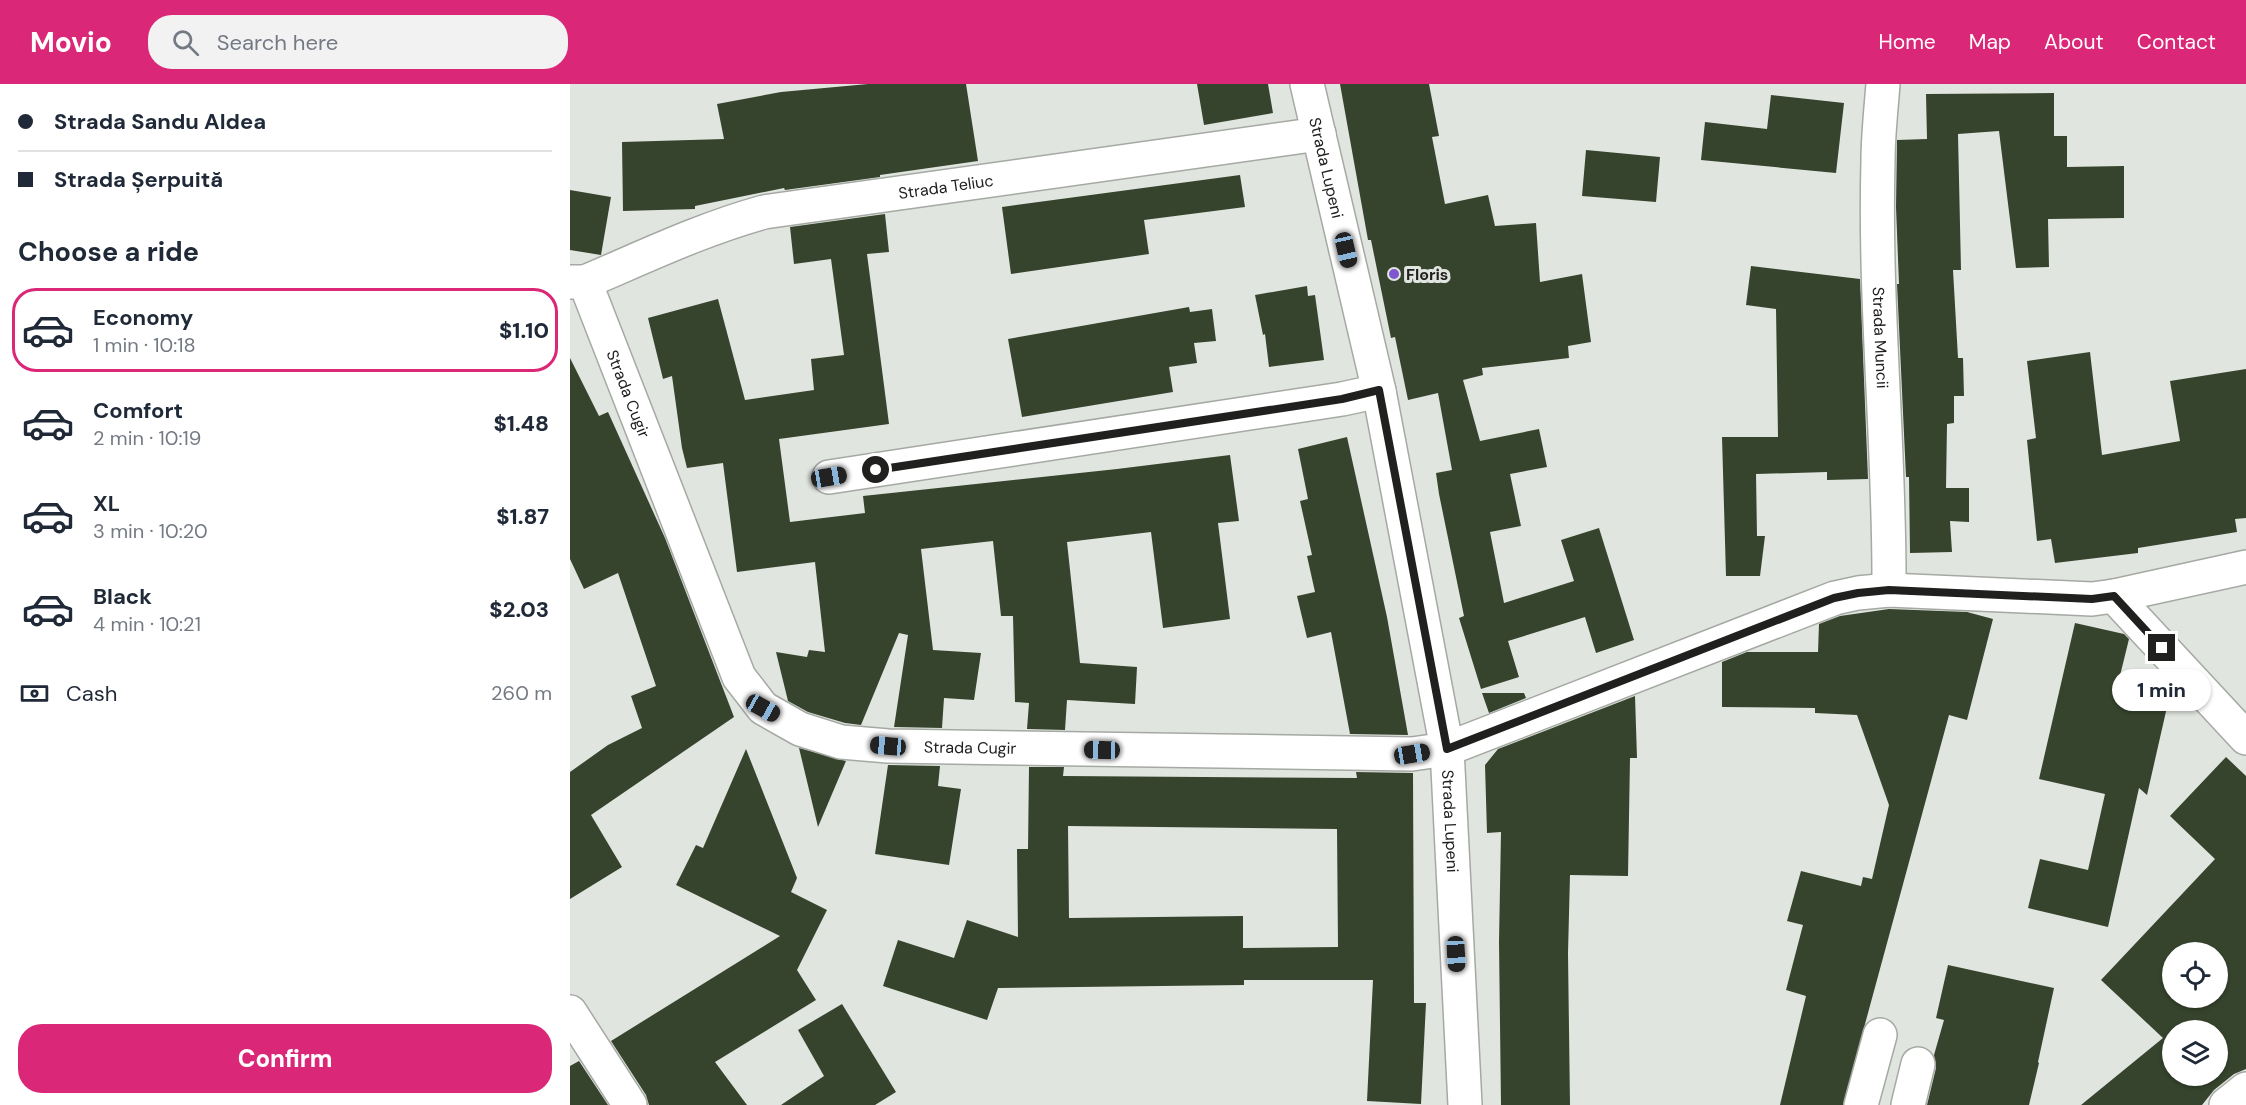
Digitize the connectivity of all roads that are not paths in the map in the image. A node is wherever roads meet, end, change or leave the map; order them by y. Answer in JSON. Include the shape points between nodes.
{"nodes":[{"id":1,"x":1307,"y":84,"type":"edge"},
{"id":2,"x":1883,"y":84,"type":"edge"},
{"id":3,"x":1319,"y":134,"type":"junction"},
{"id":4,"x":578,"y":282,"type":"edge"},
{"id":5,"x":1379,"y":390,"type":"junction"},
{"id":6,"x":829,"y":477,"type":"dead end"},
{"id":7,"x":2246,"y":567,"type":"edge"},
{"id":8,"x":1889,"y":590,"type":"junction"},
{"id":9,"x":2114,"y":596,"type":"junction"},
{"id":10,"x":2246,"y":738,"type":"edge"},
{"id":11,"x":1447,"y":749,"type":"junction"},
{"id":12,"x":570,"y":1012,"type":"edge"},
{"id":13,"x":1880,"y":1035,"type":"dead end"},
{"id":14,"x":1918,"y":1064,"type":"dead end"},
{"id":15,"x":2246,"y":1089,"type":"edge"},
{"id":16,"x":630,"y":1105,"type":"edge"},
{"id":17,"x":1465,"y":1105,"type":"edge"},
{"id":18,"x":1861,"y":1105,"type":"edge"},
{"id":19,"x":1908,"y":1105,"type":"edge"},
{"id":20,"x":2226,"y":1105,"type":"edge"}],
"edges":[{"from":1,"to":3,"type":"street","name":"Strada Lupeni"},
{"from":2,"to":8,"type":"street","name":"Strada Muncii","via":[[1878,161],[1879,285]]},
{"from":3,"to":4,"type":"street","name":"Strada Teliuc","via":[[764,212],[729,221]]},
{"from":3,"to":5,"type":"street","name":"Strada Lupeni"},
{"from":4,"to":11,"type":"street","name":"Strada Cugir","via":[[739,677],[763,708],[800,729],[841,742],[888,746],[1412,754]]},
{"from":5,"to":6,"type":"street","via":[[1342,399]]},
{"from":5,"to":11,"type":"street","name":"Strada Lupeni"},
{"from":7,"to":9,"type":"street","name":"Strada Cugir"},
{"from":8,"to":9,"type":"street","name":"Strada Cugir","via":[[2092,599]]},
{"from":8,"to":11,"type":"street","name":"Strada Cugir","via":[[1834,598]]},
{"from":9,"to":10,"type":"street"},
{"from":11,"to":17,"type":"street","name":"Strada Lupeni"},
{"from":12,"to":16,"type":"street"},
{"from":13,"to":18,"type":"street"},
{"from":14,"to":19,"type":"street"},
{"from":15,"to":20,"type":"street"}]}
